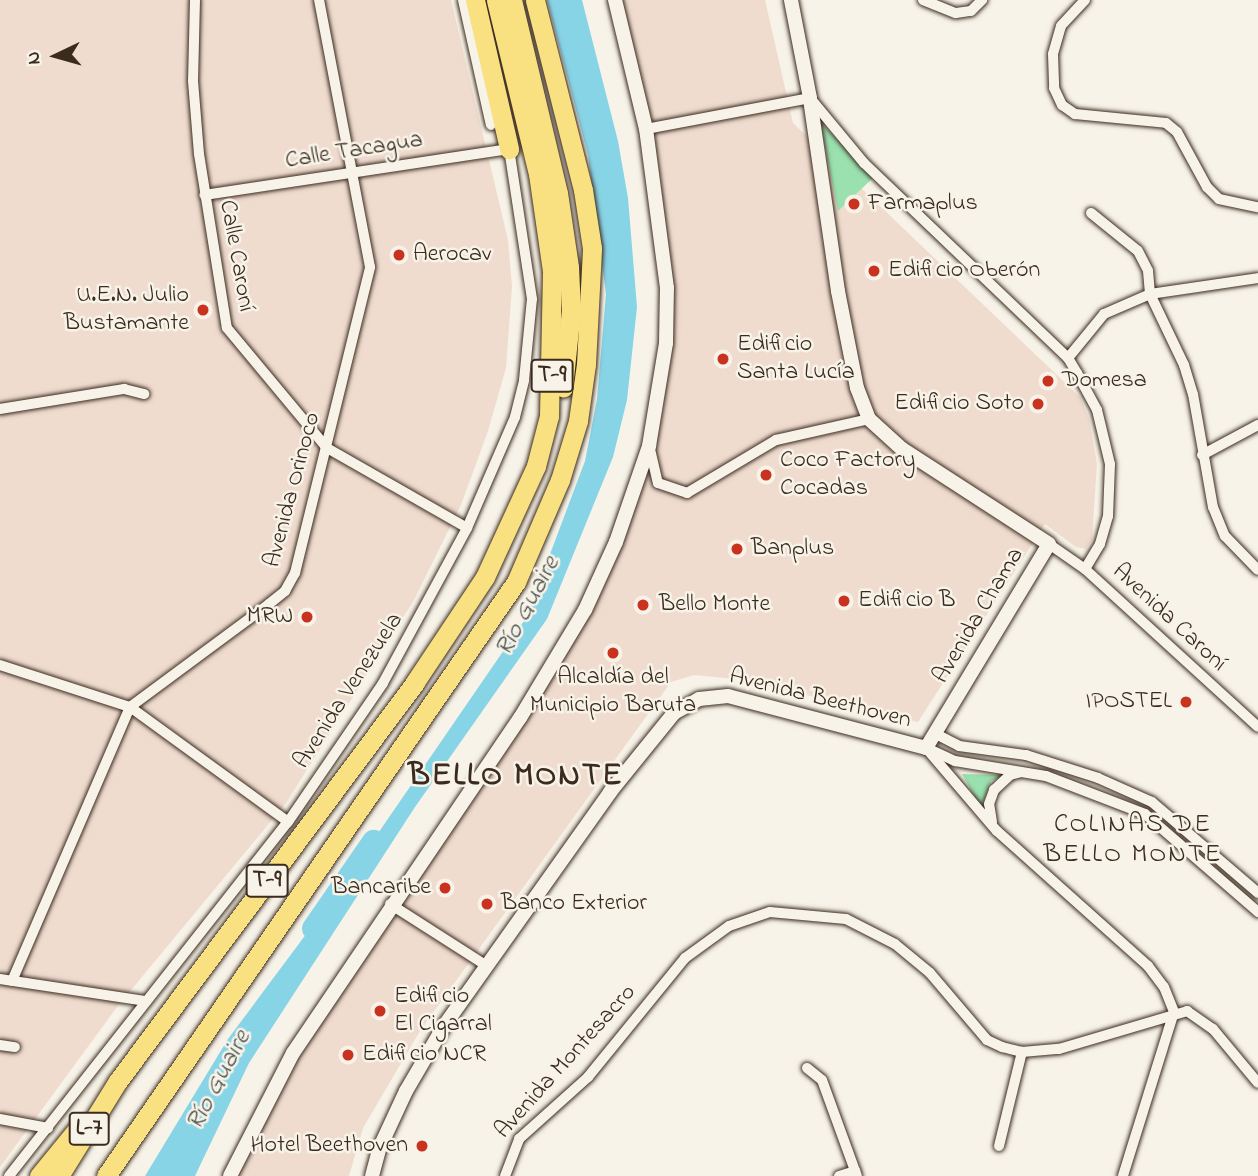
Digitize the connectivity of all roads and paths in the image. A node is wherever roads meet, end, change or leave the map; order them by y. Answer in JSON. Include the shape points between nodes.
{"nodes":[{"id":1,"x":195,"y":0,"type":"edge"},
{"id":2,"x":319,"y":0,"type":"edge"},
{"id":3,"x":463,"y":0,"type":"edge"},
{"id":4,"x":475,"y":0,"type":"edge"},
{"id":5,"x":496,"y":0,"type":"edge"},
{"id":6,"x":512,"y":0,"type":"edge"},
{"id":7,"x":535,"y":0,"type":"edge"},
{"id":8,"x":615,"y":0,"type":"edge"},
{"id":9,"x":791,"y":0,"type":"edge"},
{"id":10,"x":923,"y":0,"type":"edge"},
{"id":11,"x":982,"y":0,"type":"edge"},
{"id":12,"x":1085,"y":0,"type":"edge"},
{"id":13,"x":810,"y":98,"type":"junction"},
{"id":14,"x":491,"y":125,"type":"dead end"},
{"id":15,"x":646,"y":130,"type":"junction"},
{"id":16,"x":509,"y":149,"type":"junction"},
{"id":17,"x":355,"y":172,"type":"junction"},
{"id":18,"x":204,"y":195,"type":"junction"},
{"id":19,"x":1258,"y":207,"type":"edge"},
{"id":20,"x":1091,"y":213,"type":"dead end"},
{"id":21,"x":1258,"y":278,"type":"edge"},
{"id":22,"x":1150,"y":294,"type":"junction"},
{"id":23,"x":1068,"y":358,"type":"junction"},
{"id":24,"x":145,"y":394,"type":"dead end"},
{"id":25,"x":0,"y":409,"type":"edge"},
{"id":26,"x":869,"y":419,"type":"junction"},
{"id":27,"x":1258,"y":425,"type":"edge"},
{"id":28,"x":649,"y":446,"type":"junction"},
{"id":29,"x":327,"y":448,"type":"junction"},
{"id":30,"x":1202,"y":455,"type":"junction"},
{"id":31,"x":536,"y":466,"type":"junction"},
{"id":32,"x":467,"y":528,"type":"junction"},
{"id":33,"x":1049,"y":544,"type":"junction"},
{"id":34,"x":1085,"y":569,"type":"junction"},
{"id":35,"x":1258,"y":570,"type":"edge"},
{"id":36,"x":0,"y":664,"type":"edge"},
{"id":37,"x":130,"y":707,"type":"junction"},
{"id":38,"x":1258,"y":727,"type":"edge"},
{"id":39,"x":934,"y":733,"type":"junction"},
{"id":40,"x":926,"y":748,"type":"junction"},
{"id":41,"x":1026,"y":771,"type":"junction"},
{"id":42,"x":288,"y":822,"type":"junction"},
{"id":43,"x":997,"y":831,"type":"junction"},
{"id":44,"x":1258,"y":893,"type":"edge"},
{"id":45,"x":390,"y":904,"type":"junction"},
{"id":46,"x":1258,"y":912,"type":"edge"},
{"id":47,"x":487,"y":966,"type":"junction"},
{"id":48,"x":0,"y":979,"type":"edge"},
{"id":49,"x":12,"y":981,"type":"junction"},
{"id":50,"x":146,"y":1001,"type":"junction"},
{"id":51,"x":1174,"y":1012,"type":"junction"},
{"id":52,"x":0,"y":1045,"type":"edge"},
{"id":53,"x":15,"y":1047,"type":"dead end"},
{"id":54,"x":1022,"y":1052,"type":"junction"},
{"id":55,"x":807,"y":1068,"type":"dead end"},
{"id":56,"x":118,"y":1081,"type":"junction"},
{"id":57,"x":1258,"y":1083,"type":"edge"},
{"id":58,"x":0,"y":1119,"type":"edge"},
{"id":59,"x":48,"y":1128,"type":"junction"},
{"id":60,"x":999,"y":1146,"type":"dead end"},
{"id":61,"x":856,"y":1174,"type":"edge"},
{"id":62,"x":9,"y":1176,"type":"edge"},
{"id":63,"x":39,"y":1176,"type":"edge"},
{"id":64,"x":59,"y":1176,"type":"edge"},
{"id":65,"x":106,"y":1176,"type":"edge"},
{"id":66,"x":230,"y":1176,"type":"edge"},
{"id":67,"x":372,"y":1176,"type":"edge"},
{"id":68,"x":505,"y":1176,"type":"edge"},
{"id":69,"x":839,"y":1176,"type":"edge"},
{"id":70,"x":1123,"y":1176,"type":"edge"}],
"edges":[{"from":1,"to":18,"type":"street","name":"Calle Caroní","via":[[193,81]]},
{"from":2,"to":17,"type":"street","name":"Avenida Orinoco"},
{"from":3,"to":14,"type":"street"},
{"from":4,"to":16,"type":"highway"},
{"from":5,"to":31,"type":"highway","number":"T-9","via":[[538,174],[552,271],[549,416]]},
{"from":6,"to":31,"type":"highway","via":[[558,193],[569,267],[571,310],[560,407],[554,435]]},
{"from":7,"to":65,"type":"highway","number":"T-9","via":[[585,200],[593,277],[578,421],[560,480],[516,582]]},
{"from":8,"to":15,"type":"street"},
{"from":9,"to":13,"type":"street"},
{"from":10,"to":11,"type":"street","via":[[956,13],[971,11]]},
{"from":12,"to":19,"type":"street","via":[[1061,26],[1053,54],[1054,88],[1062,105],[1075,114],[1166,122],[1219,199]]},
{"from":13,"to":15,"type":"street"},
{"from":13,"to":23,"type":"street","via":[[894,193]]},
{"from":13,"to":26,"type":"street","via":[[838,291],[857,388]]},
{"from":15,"to":28,"type":"street","via":[[667,288],[666,343]]},
{"from":16,"to":17,"type":"street","name":"Calle Tacagua"},
{"from":16,"to":32,"type":"street","name":"Avenida Venezuela","via":[[529,256],[530,339],[515,417]]},
{"from":17,"to":18,"type":"street","name":"Calle Tacagua"},
{"from":17,"to":29,"type":"street","name":"Avenida Orinoco","via":[[369,241],[369,287]]},
{"from":18,"to":29,"type":"street","name":"Calle Caroní","via":[[227,328]]},
{"from":20,"to":22,"type":"street","via":[[1138,251],[1149,271]]},
{"from":21,"to":22,"type":"street"},
{"from":22,"to":23,"type":"street","via":[[1104,314]]},
{"from":22,"to":30,"type":"street","via":[[1184,365]]},
{"from":23,"to":34,"type":"street","via":[[1097,410],[1110,464],[1108,516],[1100,544]]},
{"from":24,"to":25,"type":"street","via":[[124,388]]},
{"from":26,"to":28,"type":"street","via":[[776,440],[687,493],[658,483]]},
{"from":26,"to":33,"type":"street","via":[[902,449]]},
{"from":27,"to":30,"type":"street"},
{"from":28,"to":45,"type":"street","via":[[616,542],[585,610],[520,718]]},
{"from":29,"to":32,"type":"street","name":"Calle Caroní"},
{"from":29,"to":37,"type":"street","name":"Avenida Orinoco","via":[[295,573],[285,591]]},
{"from":30,"to":35,"type":"street","via":[[1225,536]]},
{"from":31,"to":56,"type":"highway","number":"T-9","via":[[485,577],[415,682]]},
{"from":32,"to":42,"type":"street","name":"Avenida Venezuela","via":[[383,683]]},
{"from":33,"to":34,"type":"street","name":"Avenida Caroní"},
{"from":33,"to":39,"type":"street","name":"Avenida Chama"},
{"from":34,"to":38,"type":"street","name":"Avenida Caroní"},
{"from":36,"to":37,"type":"street"},
{"from":37,"to":42,"type":"street"},
{"from":37,"to":49,"type":"street","name":"Avenida Orinoco"},
{"from":39,"to":40,"type":"street","name":"Avenida Chama"},
{"from":39,"to":44,"type":"street","via":[[959,746],[1038,759],[1152,802]]},
{"from":40,"to":41,"type":"street","via":[[955,761]]},
{"from":40,"to":43,"type":"street"},
{"from":40,"to":47,"type":"street","name":"Avenida Beethoven","via":[[728,696],[690,703],[652,737]]},
{"from":41,"to":43,"type":"street","via":[[1010,775],[994,790],[989,816]]},
{"from":41,"to":46,"type":"street","via":[[1094,791],[1145,814]]},
{"from":42,"to":50,"type":"street","name":"Avenida Venezuela"},
{"from":43,"to":51,"type":"street","via":[[1148,966]]},
{"from":45,"to":47,"type":"street"},
{"from":45,"to":66,"type":"street","via":[[293,1053]]},
{"from":47,"to":67,"type":"street","name":"Avenida Beethoven","via":[[406,1091]]},
{"from":48,"to":49,"type":"street"},
{"from":49,"to":50,"type":"street"},
{"from":50,"to":59,"type":"street","name":"Avenida Venezuela"},
{"from":51,"to":54,"type":"street","name":"Avenida Montesacro","via":[[1147,1026]]},
{"from":51,"to":57,"type":"street","via":[[1186,1012],[1213,1029]]},
{"from":51,"to":70,"type":"street"},
{"from":52,"to":53,"type":"street"},
{"from":54,"to":60,"type":"street"},
{"from":54,"to":68,"type":"street","name":"Avenida Montesacro","via":[[987,1040],[913,956],[874,932],[846,919],[811,913],[770,912],[747,917],[707,939],[685,958],[588,1077],[519,1139]]},
{"from":55,"to":61,"type":"street","via":[[822,1080]]},
{"from":56,"to":63,"type":"highway","number":"T-9"},
{"from":56,"to":64,"type":"highway","number":"L-7"},
{"from":58,"to":59,"type":"street"},
{"from":59,"to":62,"type":"street","name":"Avenida Venezuela"},
{"from":61,"to":69,"type":"street"}]}
